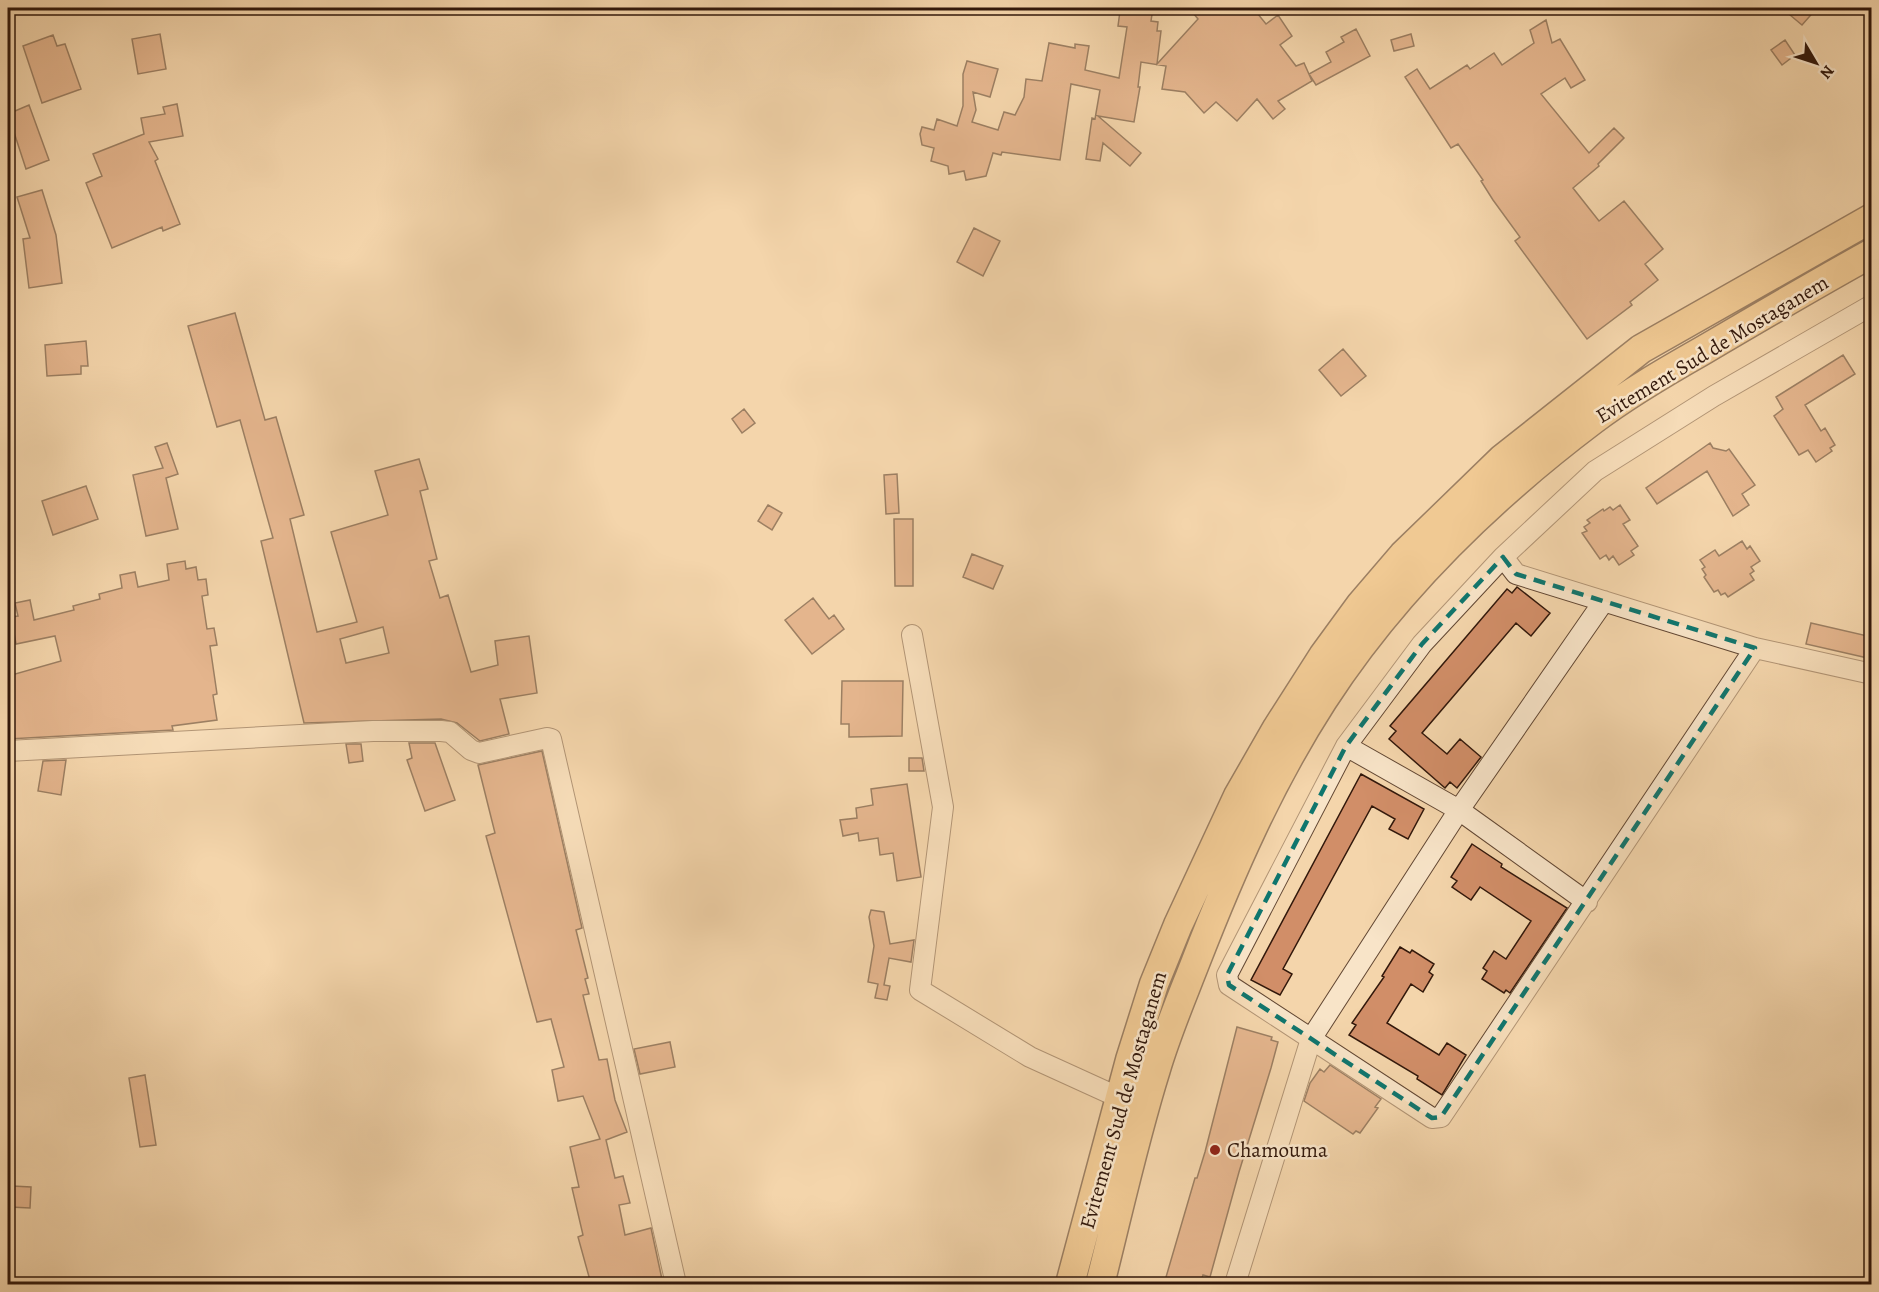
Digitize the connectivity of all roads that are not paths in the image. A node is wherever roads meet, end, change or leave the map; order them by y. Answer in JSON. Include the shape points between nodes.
{"nodes":[{"id":1,"x":1872,"y":218,"type":"edge"},
{"id":2,"x":1871,"y":253,"type":"edge"},
{"id":3,"x":1872,"y":305,"type":"edge"},
{"id":4,"x":1503,"y":557,"type":"junction"},
{"id":5,"x":1604,"y":601,"type":"junction"},
{"id":6,"x":912,"y":635,"type":"dead end"},
{"id":7,"x":1755,"y":648,"type":"junction"},
{"id":8,"x":1872,"y":674,"type":"edge"},
{"id":9,"x":1346,"y":747,"type":"junction"},
{"id":10,"x":8,"y":751,"type":"edge"},
{"id":11,"x":1459,"y":810,"type":"junction"},
{"id":12,"x":1587,"y":902,"type":"junction"},
{"id":13,"x":1311,"y":1039,"type":"junction"},
{"id":14,"x":1120,"y":1098,"type":"junction"},
{"id":15,"x":676,"y":1284,"type":"edge"},
{"id":16,"x":1070,"y":1284,"type":"edge"},
{"id":17,"x":1100,"y":1284,"type":"edge"},
{"id":18,"x":1235,"y":1284,"type":"edge"}],
"edges":[{"from":1,"to":14,"type":"highway","name":"Evitement Sud de Mostaganem","via":[[1641,349],[1502,459],[1403,555],[1323,656],[1238,796],[1154,984]]},
{"from":2,"to":17,"type":"highway","name":"Evitement Sud de Mostaganem","via":[[1665,372],[1595,418],[1529,471],[1416,581],[1324,697],[1246,839],[1209,927],[1156,1069]]},
{"from":3,"to":4,"type":"street","via":[[1714,396],[1595,471]]},
{"from":4,"to":5,"type":"street","via":[[1516,574]]},
{"from":4,"to":9,"type":"street","via":[[1422,644]]},
{"from":5,"to":7,"type":"street"},
{"from":5,"to":11,"type":"street"},
{"from":6,"to":14,"type":"street","via":[[943,807],[920,990],[1030,1057]]},
{"from":7,"to":8,"type":"street"},
{"from":7,"to":12,"type":"street"},
{"from":9,"to":11,"type":"street"},
{"from":9,"to":13,"type":"street","via":[[1227,975],[1229,985]]},
{"from":10,"to":15,"type":"street","via":[[441,731],[450,732],[479,753],[551,739]]},
{"from":11,"to":12,"type":"street"},
{"from":11,"to":13,"type":"street"},
{"from":12,"to":13,"type":"street","via":[[1441,1117],[1432,1118]]},
{"from":13,"to":18,"type":"street"},
{"from":14,"to":16,"type":"highway","name":"Evitement Sud de Mostaganem"}]}
